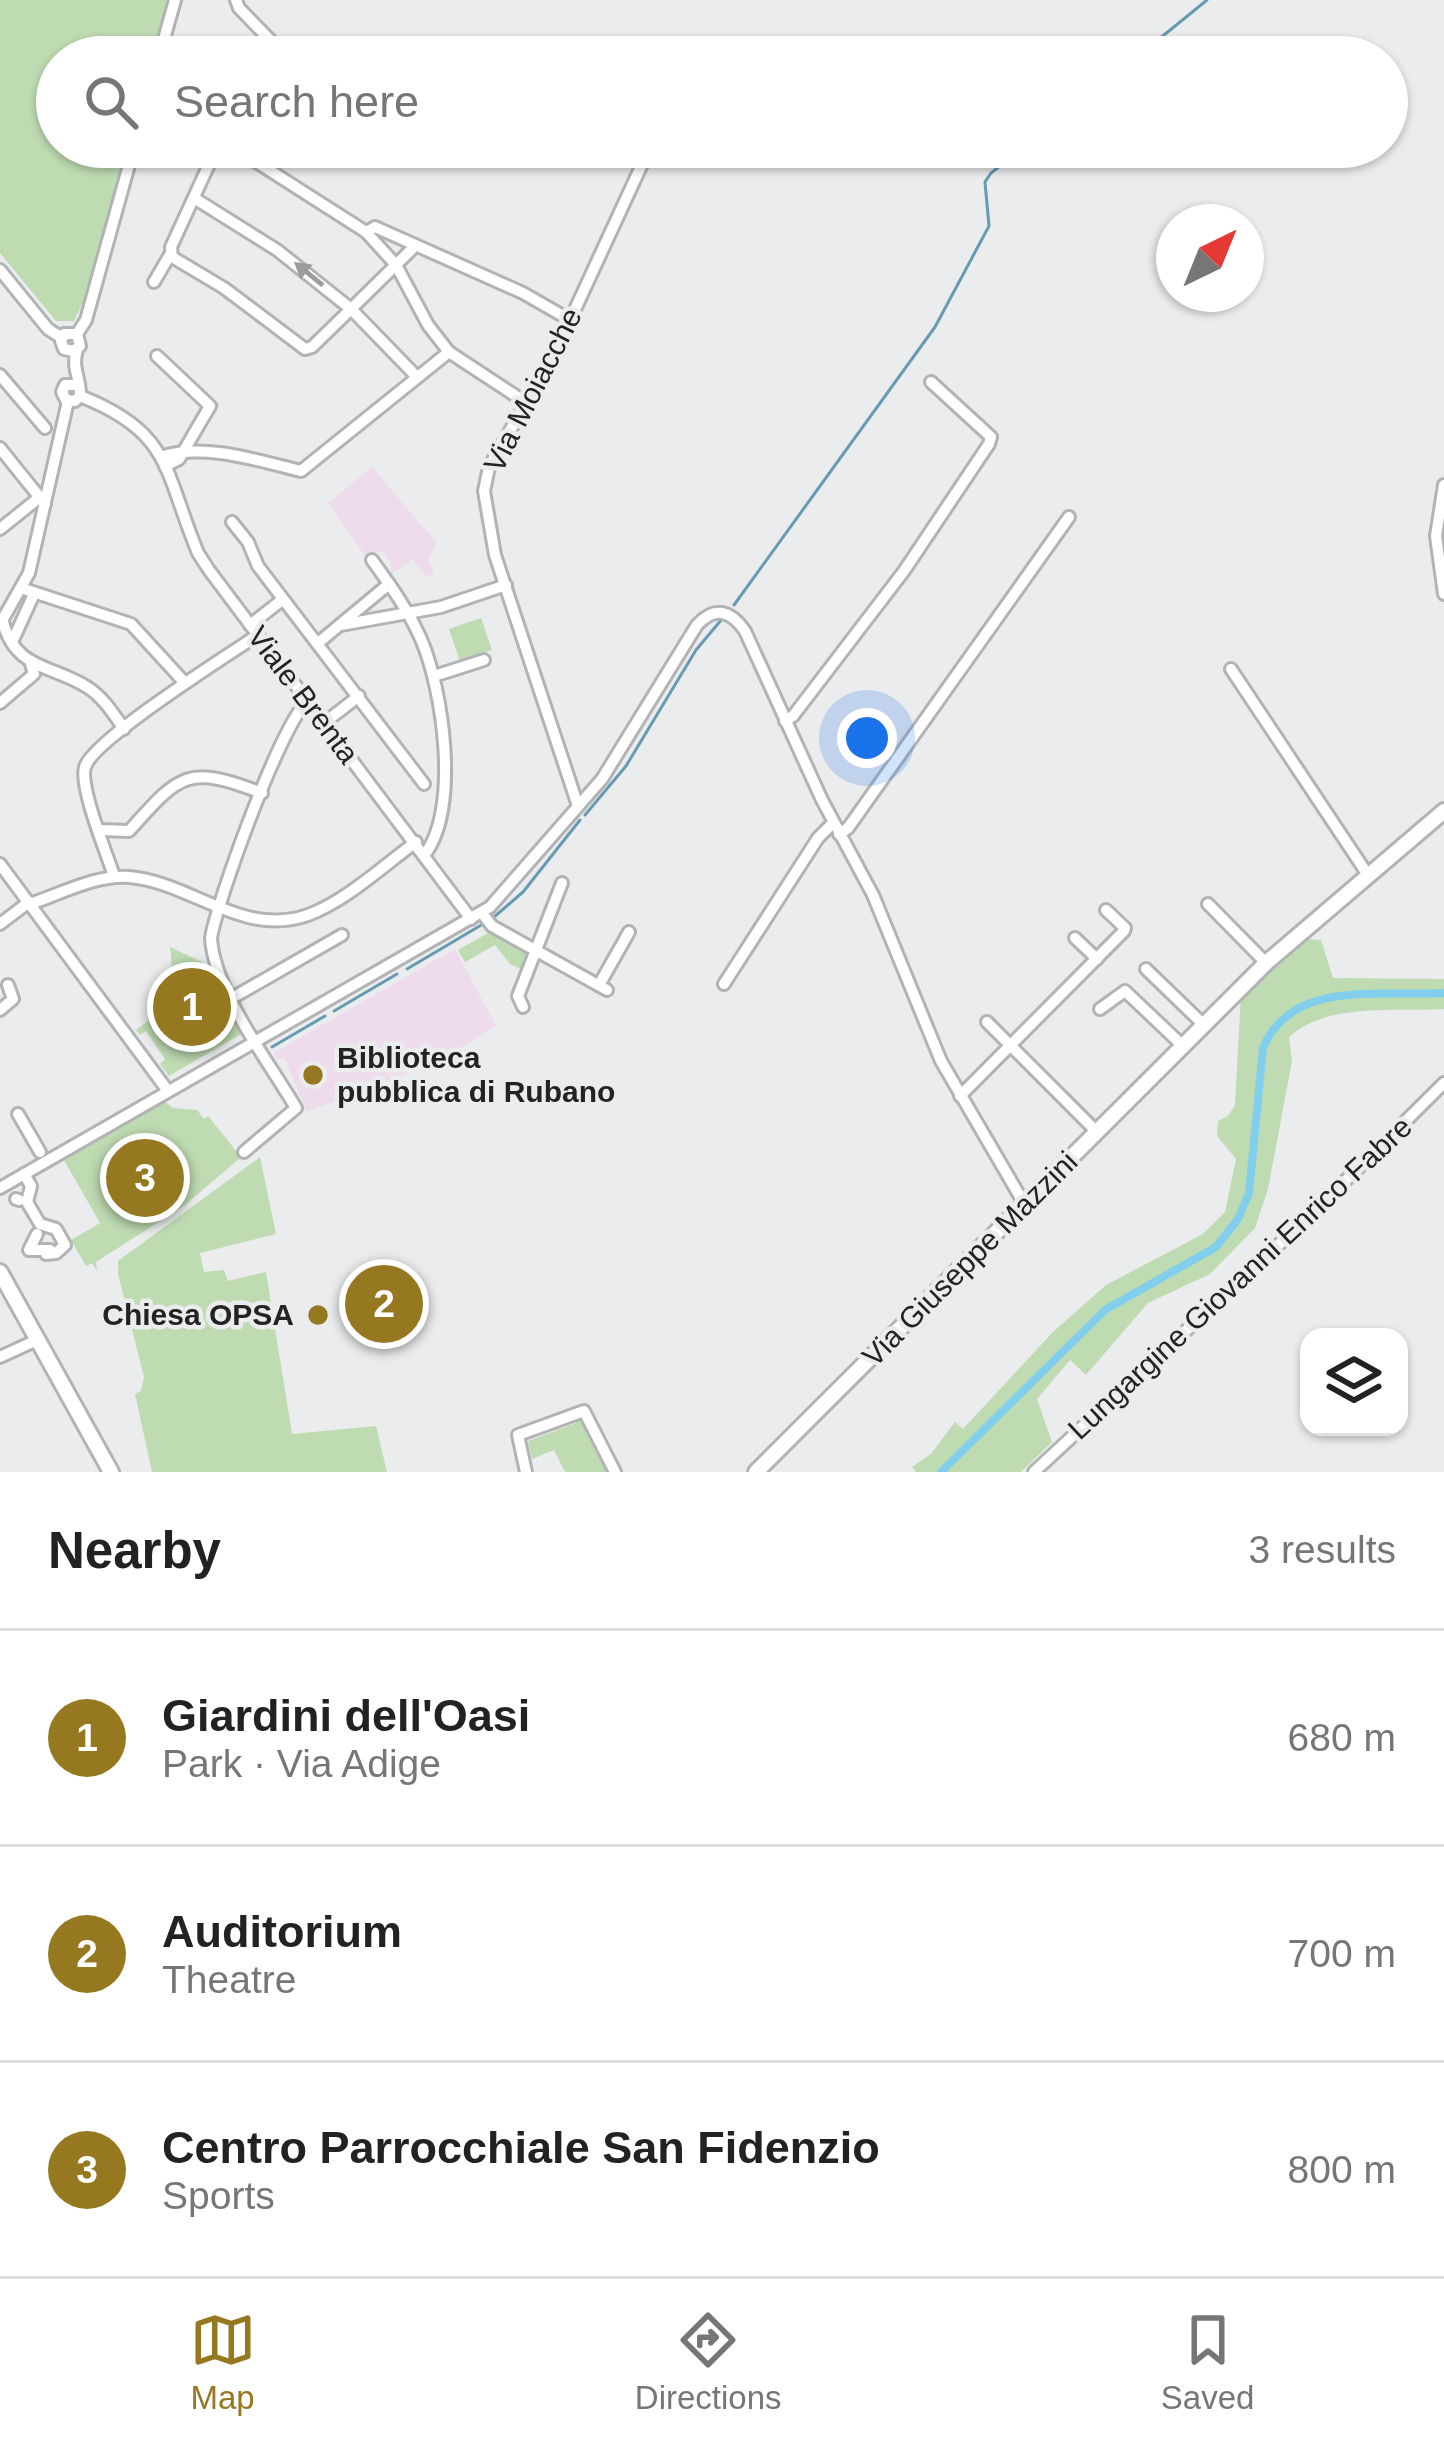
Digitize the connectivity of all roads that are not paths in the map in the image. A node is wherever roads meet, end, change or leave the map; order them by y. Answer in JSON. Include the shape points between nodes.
{"nodes":[{"id":1,"x":175,"y":0,"type":"edge"},
{"id":2,"x":236,"y":1,"type":"edge"},
{"id":3,"x":165,"y":36,"type":"edge"},
{"id":4,"x":267,"y":36,"type":"edge"},
{"id":5,"x":128,"y":168,"type":"edge"},
{"id":6,"x":208,"y":168,"type":"edge"},
{"id":7,"x":266,"y":168,"type":"edge"},
{"id":8,"x":640,"y":168,"type":"edge"},
{"id":9,"x":194,"y":198,"type":"junction"},
{"id":10,"x":366,"y":232,"type":"junction"},
{"id":11,"x":413,"y":248,"type":"dead end"},
{"id":12,"x":171,"y":253,"type":"junction"},
{"id":13,"x":395,"y":266,"type":"junction"},
{"id":14,"x":0,"y":270,"type":"edge"},
{"id":15,"x":154,"y":282,"type":"dead end"},
{"id":16,"x":12,"y":285,"type":"junction"},
{"id":17,"x":0,"y":293,"type":"edge"},
{"id":18,"x":350,"y":309,"type":"junction"},
{"id":19,"x":571,"y":320,"type":"junction"},
{"id":20,"x":67,"y":346,"type":"junction"},
{"id":21,"x":448,"y":352,"type":"junction"},
{"id":22,"x":157,"y":356,"type":"dead end"},
{"id":23,"x":0,"y":375,"type":"edge"},
{"id":24,"x":417,"y":377,"type":"junction"},
{"id":25,"x":932,"y":382,"type":"dead end"},
{"id":26,"x":73,"y":392,"type":"junction"},
{"id":27,"x":525,"y":402,"type":"junction"},
{"id":28,"x":45,"y":428,"type":"dead end"},
{"id":29,"x":0,"y":448,"type":"edge"},
{"id":30,"x":181,"y":453,"type":"junction"},
{"id":31,"x":163,"y":461,"type":"junction"},
{"id":32,"x":1444,"y":485,"type":"edge"},
{"id":33,"x":43,"y":500,"type":"junction"},
{"id":34,"x":1069,"y":517,"type":"dead end"},
{"id":35,"x":232,"y":522,"type":"dead end"},
{"id":36,"x":0,"y":529,"type":"edge"},
{"id":37,"x":373,"y":560,"type":"dead end"},
{"id":38,"x":389,"y":584,"type":"junction"},
{"id":39,"x":506,"y":586,"type":"junction"},
{"id":40,"x":28,"y":591,"type":"junction"},
{"id":41,"x":1444,"y":594,"type":"edge"},
{"id":42,"x":282,"y":600,"type":"junction"},
{"id":43,"x":409,"y":614,"type":"junction"},
{"id":44,"x":1,"y":620,"type":"edge"},
{"id":45,"x":341,"y":625,"type":"junction"},
{"id":46,"x":254,"y":630,"type":"junction"},
{"id":47,"x":13,"y":640,"type":"junction"},
{"id":48,"x":318,"y":643,"type":"junction"},
{"id":49,"x":484,"y":660,"type":"dead end"},
{"id":50,"x":31,"y":664,"type":"junction"},
{"id":51,"x":1231,"y":669,"type":"dead end"},
{"id":52,"x":434,"y":676,"type":"junction"},
{"id":53,"x":185,"y":683,"type":"junction"},
{"id":54,"x":358,"y":696,"type":"junction"},
{"id":55,"x":308,"y":701,"type":"junction"},
{"id":56,"x":0,"y":703,"type":"edge"},
{"id":57,"x":785,"y":721,"type":"junction"},
{"id":58,"x":324,"y":723,"type":"junction"},
{"id":59,"x":124,"y":729,"type":"junction"},
{"id":60,"x":424,"y":784,"type":"dead end"},
{"id":61,"x":262,"y":793,"type":"junction"},
{"id":62,"x":582,"y":802,"type":"junction"},
{"id":63,"x":1444,"y":811,"type":"edge"},
{"id":64,"x":836,"y":828,"type":"junction"},
{"id":65,"x":100,"y":830,"type":"junction"},
{"id":66,"x":416,"y":842,"type":"junction"},
{"id":67,"x":425,"y":854,"type":"junction"},
{"id":68,"x":0,"y":864,"type":"edge"},
{"id":69,"x":1368,"y":875,"type":"junction"},
{"id":70,"x":114,"y":876,"type":"junction"},
{"id":71,"x":562,"y":884,"type":"dead end"},
{"id":72,"x":30,"y":903,"type":"junction"},
{"id":73,"x":1208,"y":904,"type":"dead end"},
{"id":74,"x":219,"y":909,"type":"junction"},
{"id":75,"x":1106,"y":910,"type":"dead end"},
{"id":76,"x":476,"y":916,"type":"junction"},
{"id":77,"x":0,"y":924,"type":"edge"},
{"id":78,"x":629,"y":932,"type":"dead end"},
{"id":79,"x":342,"y":935,"type":"dead end"},
{"id":80,"x":1075,"y":938,"type":"dead end"},
{"id":81,"x":537,"y":951,"type":"junction"},
{"id":82,"x":1097,"y":959,"type":"junction"},
{"id":83,"x":1266,"y":963,"type":"junction"},
{"id":84,"x":1145,"y":968,"type":"dead end"},
{"id":85,"x":8,"y":985,"type":"dead end"},
{"id":86,"x":724,"y":985,"type":"dead end"},
{"id":87,"x":232,"y":998,"type":"junction"},
{"id":88,"x":523,"y":1007,"type":"dead end"},
{"id":89,"x":1100,"y":1009,"type":"dead end"},
{"id":90,"x":0,"y":1010,"type":"edge"},
{"id":91,"x":987,"y":1022,"type":"dead end"},
{"id":92,"x":1204,"y":1025,"type":"junction"},
{"id":93,"x":256,"y":1041,"type":"junction"},
{"id":94,"x":1010,"y":1046,"type":"junction"},
{"id":95,"x":1183,"y":1046,"type":"junction"},
{"id":96,"x":1444,"y":1083,"type":"edge"},
{"id":97,"x":168,"y":1091,"type":"junction"},
{"id":98,"x":959,"y":1096,"type":"junction"},
{"id":99,"x":18,"y":1114,"type":"dead end"},
{"id":100,"x":1097,"y":1132,"type":"junction"},
{"id":101,"x":40,"y":1152,"type":"dead end"},
{"id":102,"x":244,"y":1152,"type":"dead end"},
{"id":103,"x":24,"y":1174,"type":"junction"},
{"id":104,"x":0,"y":1188,"type":"edge"},
{"id":105,"x":1025,"y":1205,"type":"junction"},
{"id":106,"x":46,"y":1254,"type":"dead end"},
{"id":107,"x":0,"y":1272,"type":"edge"},
{"id":108,"x":37,"y":1340,"type":"junction"},
{"id":109,"x":0,"y":1358,"type":"edge"},
{"id":110,"x":111,"y":1472,"type":"edge"},
{"id":111,"x":526,"y":1472,"type":"edge"},
{"id":112,"x":615,"y":1472,"type":"edge"},
{"id":113,"x":756,"y":1472,"type":"edge"},
{"id":114,"x":1034,"y":1472,"type":"edge"}],
"edges":[{"from":1,"to":3,"type":"street"},
{"from":2,"to":4,"type":"street"},
{"from":5,"to":20,"type":"street","via":[[81,342]]},
{"from":6,"to":9,"type":"street"},
{"from":7,"to":10,"type":"street"},
{"from":8,"to":19,"type":"street","name":"Via Moiacche"},
{"from":9,"to":12,"type":"street"},
{"from":18,"to":9,"type":"street","one_way":true},
{"from":10,"to":13,"type":"street"},
{"from":10,"to":19,"type":"street","via":[[375,227],[414,243]]},
{"from":11,"to":13,"type":"street"},
{"from":12,"to":15,"type":"street"},
{"from":12,"to":18,"type":"street","via":[[307,349]]},
{"from":13,"to":18,"type":"street"},
{"from":13,"to":21,"type":"street"},
{"from":14,"to":16,"type":"street"},
{"from":16,"to":17,"type":"street"},
{"from":16,"to":20,"type":"street"},
{"from":18,"to":24,"type":"street"},
{"from":19,"to":27,"type":"street","name":"Via Moiacche"},
{"from":20,"to":26,"type":"street"},
{"from":21,"to":24,"type":"street"},
{"from":21,"to":27,"type":"street"},
{"from":22,"to":30,"type":"street","via":[[210,406]]},
{"from":23,"to":28,"type":"street"},
{"from":24,"to":30,"type":"street","via":[[301,471],[232,454]]},
{"from":25,"to":57,"type":"street","via":[[991,436],[989,444],[904,571]]},
{"from":26,"to":31,"type":"street","name":"Viale Brenta","via":[[136,423]]},
{"from":26,"to":33,"type":"street"},
{"from":27,"to":39,"type":"street","name":"Via Moiacche","via":[[484,491]]},
{"from":29,"to":33,"type":"street"},
{"from":30,"to":31,"type":"street"},
{"from":31,"to":46,"type":"street","name":"Viale Brenta","via":[[198,553]]},
{"from":32,"to":41,"type":"street","via":[[1436,536]]},
{"from":33,"to":36,"type":"street"},
{"from":33,"to":40,"type":"street"},
{"from":34,"to":64,"type":"street","via":[[848,828]]},
{"from":35,"to":42,"type":"street"},
{"from":37,"to":38,"type":"street"},
{"from":38,"to":43,"type":"street"},
{"from":38,"to":45,"type":"street"},
{"from":39,"to":43,"type":"street"},
{"from":39,"to":62,"type":"street","name":"Via Moiacche"},
{"from":40,"to":44,"type":"street"},
{"from":40,"to":47,"type":"street"},
{"from":40,"to":53,"type":"street","via":[[131,624]]},
{"from":42,"to":46,"type":"street"},
{"from":42,"to":48,"type":"street"},
{"from":43,"to":45,"type":"street"},
{"from":43,"to":52,"type":"street"},
{"from":44,"to":47,"type":"street"},
{"from":45,"to":48,"type":"street"},
{"from":46,"to":53,"type":"street"},
{"from":46,"to":55,"type":"street","name":"Viale Brenta"},
{"from":47,"to":50,"type":"street"},
{"from":48,"to":54,"type":"street"},
{"from":49,"to":52,"type":"street"},
{"from":50,"to":56,"type":"street","via":[[34,674]]},
{"from":50,"to":59,"type":"street","via":[[99,695]]},
{"from":51,"to":69,"type":"street"},
{"from":52,"to":67,"type":"street","via":[[442,813]]},
{"from":53,"to":59,"type":"street"},
{"from":54,"to":58,"type":"street"},
{"from":54,"to":60,"type":"street"},
{"from":55,"to":58,"type":"street","name":"Viale Brenta"},
{"from":55,"to":61,"type":"street"},
{"from":57,"to":62,"type":"street","via":[[745,631],[729,613],[714,612],[697,625]]},
{"from":57,"to":64,"type":"street"},
{"from":58,"to":66,"type":"street","name":"Viale Brenta"},
{"from":59,"to":65,"type":"street","via":[[85,768]]},
{"from":61,"to":65,"type":"street","via":[[214,776],[172,783],[129,831]]},
{"from":61,"to":74,"type":"street"},
{"from":62,"to":76,"type":"street"},
{"from":63,"to":69,"type":"main road","name":"Via Giuseppe Mazzini"},
{"from":64,"to":86,"type":"street","via":[[818,838]]},
{"from":64,"to":98,"type":"street","via":[[867,881]]},
{"from":65,"to":70,"type":"street"},
{"from":66,"to":67,"type":"street","name":"Viale Brenta"},
{"from":66,"to":74,"type":"street","via":[[310,914],[275,922]]},
{"from":67,"to":76,"type":"street","name":"Viale Brenta"},
{"from":68,"to":72,"type":"street"},
{"from":69,"to":83,"type":"main road","name":"Via Giuseppe Mazzini"},
{"from":70,"to":72,"type":"street"},
{"from":70,"to":74,"type":"street"},
{"from":71,"to":81,"type":"street"},
{"from":72,"to":77,"type":"street"},
{"from":72,"to":97,"type":"street"},
{"from":73,"to":83,"type":"street"},
{"from":74,"to":87,"type":"street","via":[[212,955]]},
{"from":75,"to":82,"type":"street","via":[[1125,928]]},
{"from":76,"to":81,"type":"street","name":"Viale Brenta"},
{"from":76,"to":93,"type":"street"},
{"from":78,"to":81,"type":"street","name":"Viale Brenta","via":[[603,987]]},
{"from":79,"to":87,"type":"street"},
{"from":80,"to":82,"type":"street"},
{"from":81,"to":88,"type":"street","via":[[518,996]]},
{"from":82,"to":94,"type":"street"},
{"from":83,"to":92,"type":"main road","name":"Via Giuseppe Mazzini"},
{"from":84,"to":92,"type":"street"},
{"from":85,"to":90,"type":"street","via":[[13,999]]},
{"from":87,"to":93,"type":"street"},
{"from":89,"to":95,"type":"street","via":[[1125,991]]},
{"from":91,"to":94,"type":"street"},
{"from":92,"to":95,"type":"main road","name":"Via Giuseppe Mazzini"},
{"from":93,"to":97,"type":"street"},
{"from":93,"to":102,"type":"street","via":[[296,1108]]},
{"from":94,"to":98,"type":"street"},
{"from":94,"to":100,"type":"street"},
{"from":95,"to":100,"type":"main road","name":"Via Giuseppe Mazzini"},
{"from":96,"to":114,"type":"street","name":"Lungargine Giovanni Enrico Fabre"},
{"from":97,"to":103,"type":"street"},
{"from":98,"to":105,"type":"street"},
{"from":99,"to":101,"type":"street"},
{"from":100,"to":105,"type":"main road","name":"Via Giuseppe Mazzini"},
{"from":103,"to":104,"type":"street"},
{"from":103,"to":106,"type":"street","via":[[31,1186],[21,1201],[38,1229],[56,1229],[65,1245]]},
{"from":105,"to":113,"type":"main road","name":"Via Giuseppe Mazzini"},
{"from":107,"to":108,"type":"main road"},
{"from":108,"to":109,"type":"street"},
{"from":108,"to":110,"type":"main road"},
{"from":111,"to":112,"type":"street","via":[[518,1435],[584,1411]]}]}
